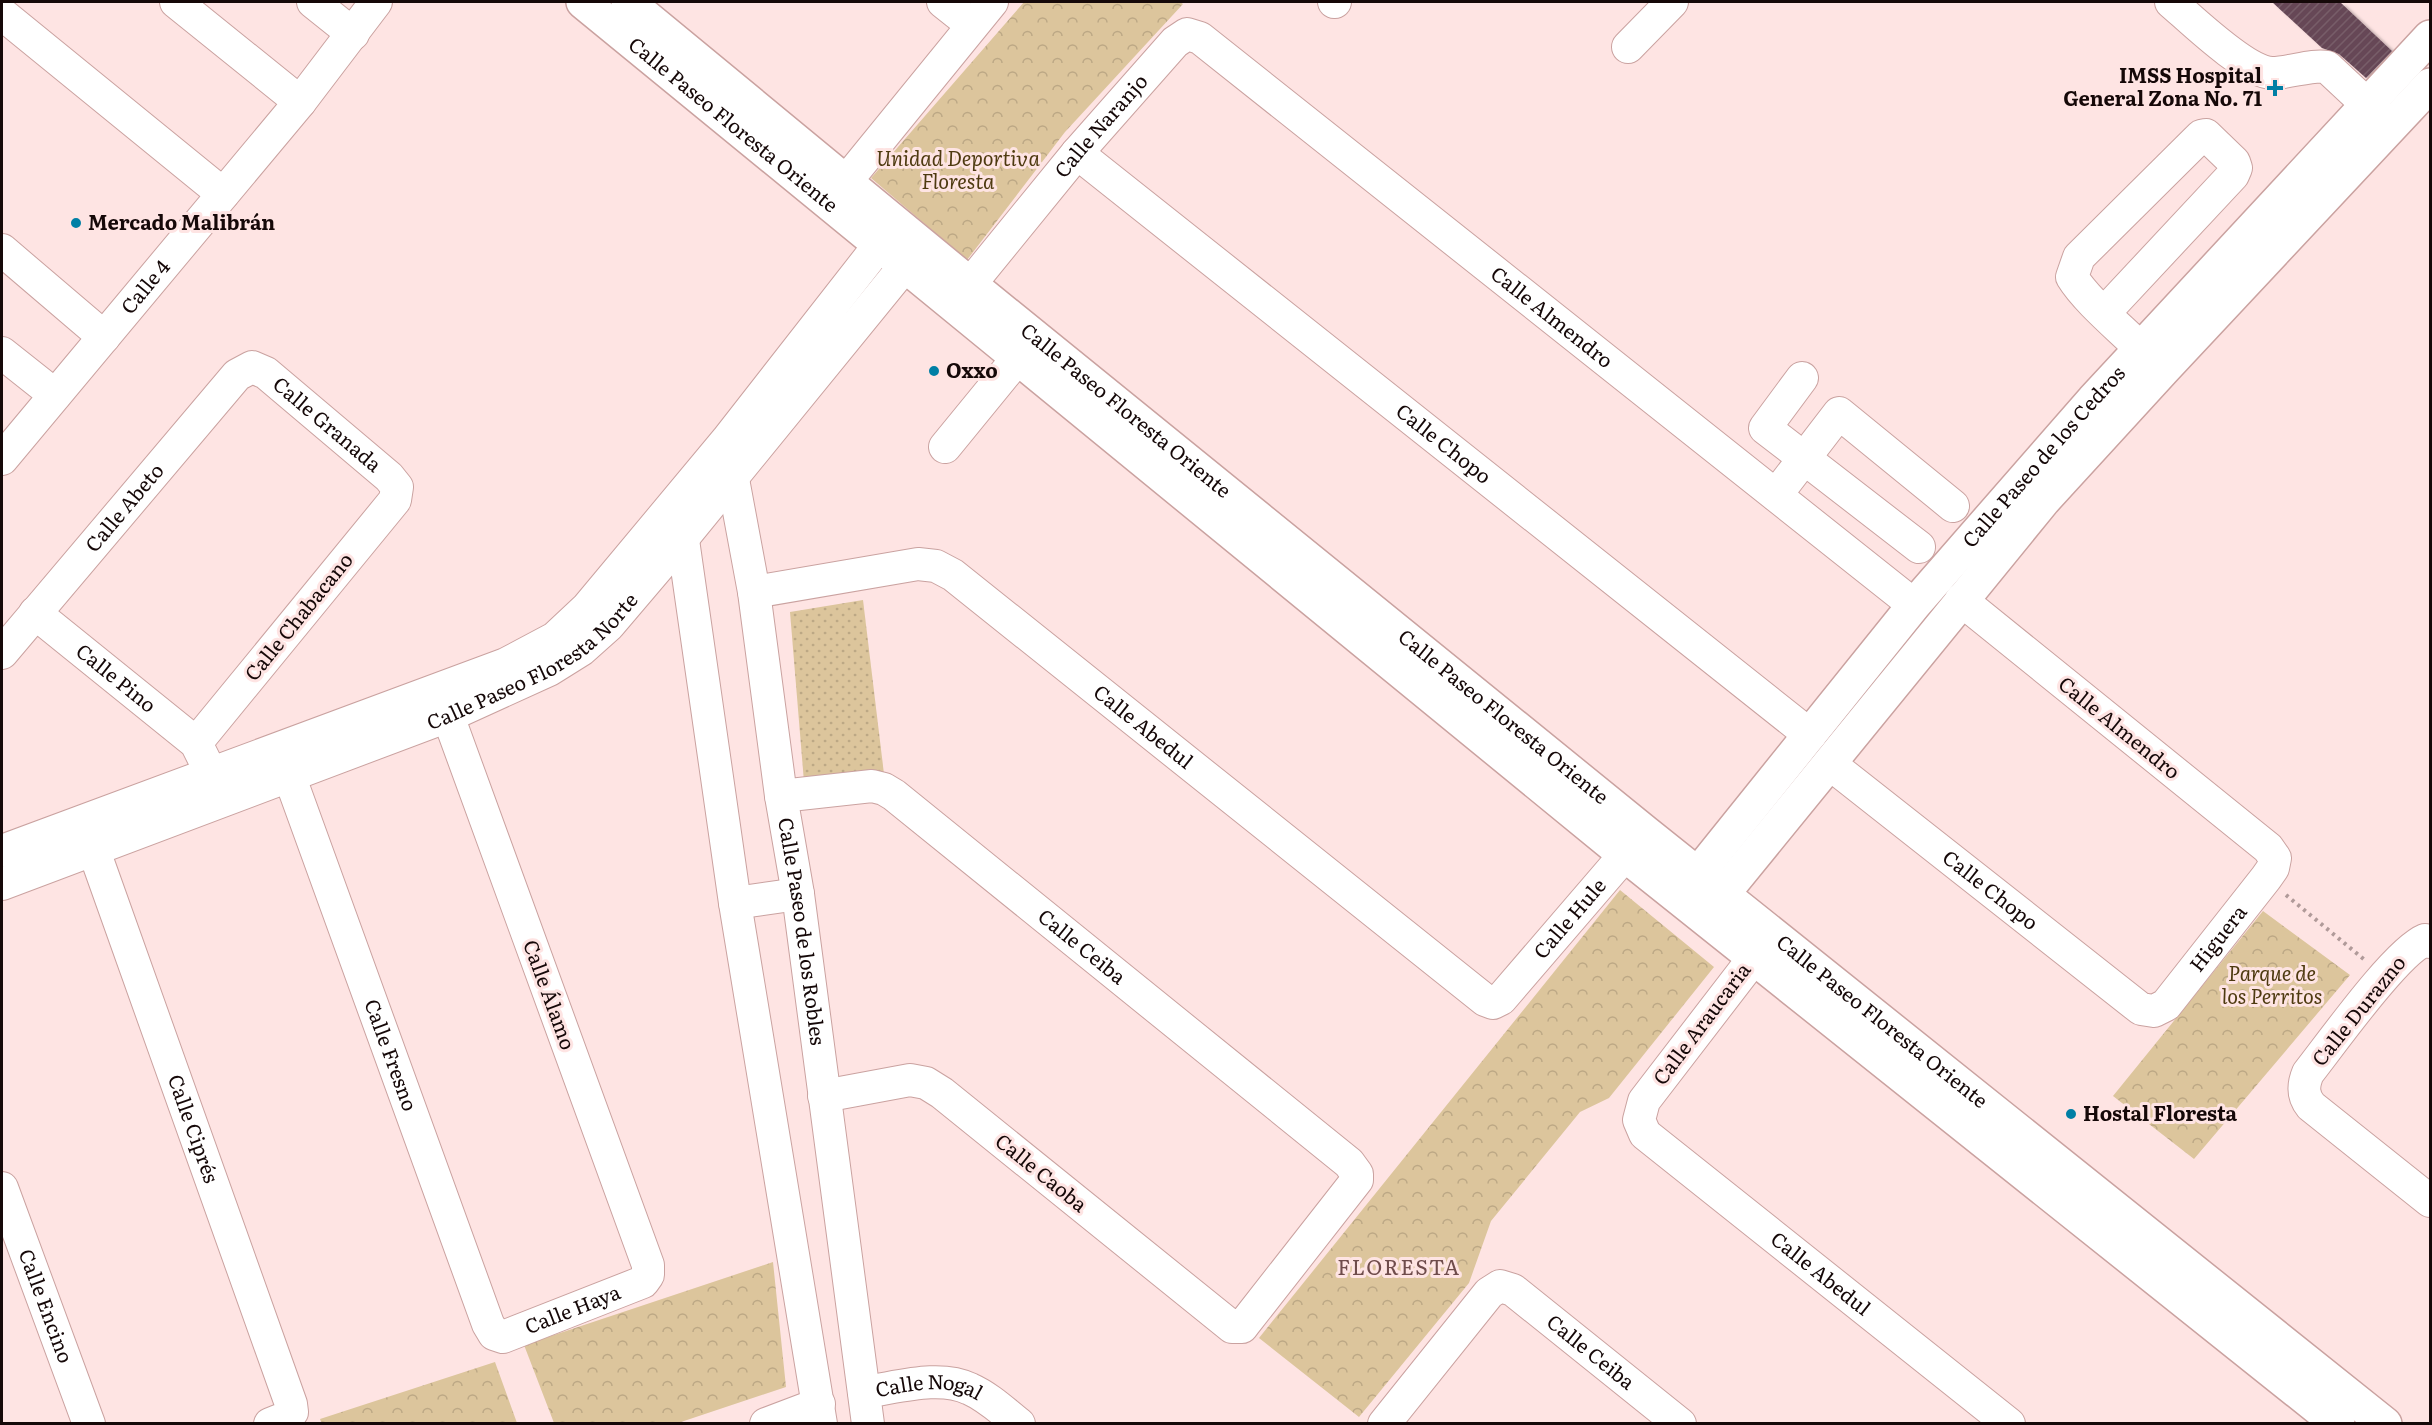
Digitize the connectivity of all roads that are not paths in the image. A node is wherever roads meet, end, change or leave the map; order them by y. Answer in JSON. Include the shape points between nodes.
{"nodes":[{"id":1,"x":176,"y":2,"type":"edge"},
{"id":2,"x":313,"y":2,"type":"edge"},
{"id":3,"x":376,"y":2,"type":"edge"},
{"id":4,"x":583,"y":2,"type":"edge"},
{"id":5,"x":628,"y":2,"type":"edge"},
{"id":6,"x":943,"y":2,"type":"edge"},
{"id":7,"x":992,"y":2,"type":"edge"},
{"id":8,"x":1672,"y":2,"type":"edge"},
{"id":9,"x":2171,"y":2,"type":"edge"},
{"id":10,"x":2,"y":14,"type":"edge"},
{"id":11,"x":972,"y":26,"type":"junction"},
{"id":12,"x":353,"y":34,"type":"junction"},
{"id":13,"x":1187,"y":34,"type":"joint"},
{"id":14,"x":2430,"y":37,"type":"edge"},
{"id":15,"x":1628,"y":47,"type":"dead end"},
{"id":16,"x":2430,"y":85,"type":"edge"},
{"id":17,"x":300,"y":102,"type":"junction"},
{"id":18,"x":2367,"y":104,"type":"junction"},
{"id":19,"x":2391,"y":127,"type":"junction"},
{"id":20,"x":2327,"y":146,"type":"junction"},
{"id":21,"x":1077,"y":153,"type":"junction"},
{"id":22,"x":2352,"y":168,"type":"junction"},
{"id":23,"x":837,"y":192,"type":"junction"},
{"id":24,"x":223,"y":194,"type":"junction"},
{"id":25,"x":889,"y":234,"type":"junction"},
{"id":26,"x":2,"y":250,"type":"edge"},
{"id":27,"x":914,"y":256,"type":"junction"},
{"id":28,"x":962,"y":295,"type":"junction"},
{"id":29,"x":2105,"y":312,"type":"junction"},
{"id":30,"x":104,"y":337,"type":"junction"},
{"id":31,"x":2140,"y":348,"type":"junction"},
{"id":32,"x":2,"y":353,"type":"edge"},
{"id":33,"x":1017,"y":358,"type":"junction"},
{"id":34,"x":252,"y":367,"type":"joint"},
{"id":35,"x":1802,"y":378,"type":"dead end"},
{"id":36,"x":55,"y":395,"type":"junction"},
{"id":37,"x":727,"y":440,"type":"junction"},
{"id":38,"x":945,"y":447,"type":"dead end"},
{"id":39,"x":1805,"y":457,"type":"junction"},
{"id":40,"x":2,"y":459,"type":"edge"},
{"id":41,"x":732,"y":477,"type":"junction"},
{"id":42,"x":397,"y":487,"type":"joint"},
{"id":43,"x":1776,"y":495,"type":"junction"},
{"id":44,"x":678,"y":501,"type":"junction"},
{"id":45,"x":1953,"y":506,"type":"dead end"},
{"id":46,"x":683,"y":538,"type":"junction"},
{"id":47,"x":1919,"y":547,"type":"dead end"},
{"id":48,"x":754,"y":592,"type":"junction"},
{"id":49,"x":1961,"y":600,"type":"junction"},
{"id":50,"x":1914,"y":605,"type":"junction"},
{"id":51,"x":35,"y":613,"type":"junction"},
{"id":52,"x":1383,"y":639,"type":"junction"},
{"id":53,"x":2,"y":653,"type":"edge"},
{"id":54,"x":1857,"y":677,"type":"junction"},
{"id":55,"x":1884,"y":696,"type":"junction"},
{"id":56,"x":448,"y":716,"type":"junction"},
{"id":57,"x":1810,"y":735,"type":"junction"},
{"id":58,"x":196,"y":744,"type":"junction"},
{"id":59,"x":1830,"y":764,"type":"junction"},
{"id":60,"x":289,"y":775,"type":"junction"},
{"id":61,"x":216,"y":788,"type":"junction"},
{"id":62,"x":781,"y":796,"type":"junction"},
{"id":63,"x":1635,"y":843,"type":"junction"},
{"id":64,"x":93,"y":848,"type":"junction"},
{"id":65,"x":2,"y":851,"type":"edge"},
{"id":66,"x":2270,"y":868,"type":"joint"},
{"id":67,"x":2,"y":884,"type":"edge"},
{"id":68,"x":798,"y":894,"type":"junction"},
{"id":69,"x":1701,"y":895,"type":"junction"},
{"id":70,"x":735,"y":903,"type":"junction"},
{"id":71,"x":2428,"y":941,"type":"edge"},
{"id":72,"x":1764,"y":945,"type":"junction"},
{"id":73,"x":1494,"y":1003,"type":"joint"},
{"id":74,"x":2154,"y":1011,"type":"joint"},
{"id":75,"x":824,"y":1096,"type":"junction"},
{"id":76,"x":1639,"y":1120,"type":"joint"},
{"id":77,"x":2,"y":1188,"type":"edge"},
{"id":78,"x":2430,"y":1202,"type":"edge"},
{"id":79,"x":2149,"y":1253,"type":"junction"},
{"id":80,"x":648,"y":1275,"type":"joint"},
{"id":81,"x":1237,"y":1328,"type":"joint"},
{"id":82,"x":494,"y":1334,"type":"joint"},
{"id":83,"x":864,"y":1392,"type":"junction"},
{"id":84,"x":820,"y":1414,"type":"edge"},
{"id":85,"x":281,"y":1418,"type":"edge"},
{"id":86,"x":89,"y":1424,"type":"edge"},
{"id":87,"x":766,"y":1424,"type":"edge"},
{"id":88,"x":868,"y":1424,"type":"edge"},
{"id":89,"x":1019,"y":1424,"type":"edge"},
{"id":90,"x":1384,"y":1424,"type":"edge"},
{"id":91,"x":1680,"y":1424,"type":"edge"},
{"id":92,"x":2009,"y":1424,"type":"edge"},
{"id":93,"x":2338,"y":1424,"type":"edge"},
{"id":94,"x":2385,"y":1424,"type":"edge"}],
"edges":[{"from":1,"to":17,"type":"street"},
{"from":2,"to":12,"type":"street"},
{"from":3,"to":12,"type":"street","name":"Calle 4"},
{"from":4,"to":23,"type":"main road","name":"Calle Paseo Floresta Oriente"},
{"from":5,"to":23,"type":"main road","name":"Calle Paseo Floresta Oriente"},
{"from":6,"to":11,"type":"street"},
{"from":7,"to":11,"type":"street"},
{"from":8,"to":15,"type":"street"},
{"from":9,"to":18,"type":"street","via":[[2230,52],[2262,72],[2327,67]]},
{"from":10,"to":24,"type":"street"},
{"from":11,"to":23,"type":"street"},
{"from":12,"to":17,"type":"street","name":"Calle 4"},
{"from":13,"to":21,"type":"street","name":"Calle Naranjo","via":[[1175,42]]},
{"from":13,"to":43,"type":"street","name":"Calle Almendro","via":[[1200,38]]},
{"from":14,"to":18,"type":"main road","name":"Calle Paseo de los Cedros"},
{"from":16,"to":19,"type":"main road","name":"Calle Paseo de los Cedros"},
{"from":17,"to":24,"type":"street","name":"Calle 4"},
{"from":18,"to":19,"type":"street"},
{"from":18,"to":20,"type":"main road","name":"Calle Paseo de los Cedros"},
{"from":19,"to":22,"type":"main road","name":"Calle Paseo de los Cedros"},
{"from":20,"to":22,"type":"street"},
{"from":20,"to":31,"type":"main road","name":"Calle Paseo de los Cedros"},
{"from":21,"to":28,"type":"street","name":"Calle Naranjo"},
{"from":21,"to":57,"type":"street","name":"Calle Chopo"},
{"from":22,"to":49,"type":"main road","name":"Calle Paseo de los Cedros","via":[[2044,500]]},
{"from":23,"to":25,"type":"main road","name":"Calle Paseo Floresta Oriente"},
{"from":24,"to":30,"type":"street","name":"Calle 4"},
{"from":25,"to":27,"type":"main road","name":"Calle Paseo Floresta Oriente"},
{"from":25,"to":37,"type":"street","name":"Calle Paseo Floresta Norte"},
{"from":26,"to":30,"type":"street"},
{"from":27,"to":28,"type":"main road","name":"Calle Paseo Floresta Oriente"},
{"from":27,"to":41,"type":"street","name":"Calle Paseo Floresta Norte"},
{"from":28,"to":33,"type":"main road","name":"Calle Paseo Floresta Oriente"},
{"from":28,"to":52,"type":"main road","name":"Calle Paseo Floresta Oriente"},
{"from":29,"to":29,"type":"street","via":[[2232,176],[2234,162],[2206,135],[2200,136],[2079,257],[2072,277]]},
{"from":29,"to":31,"type":"street"},
{"from":30,"to":36,"type":"street","name":"Calle 4"},
{"from":31,"to":50,"type":"main road","name":"Calle Paseo de los Cedros"},
{"from":32,"to":36,"type":"street"},
{"from":33,"to":38,"type":"street"},
{"from":33,"to":52,"type":"main road","name":"Calle Paseo Floresta Oriente"},
{"from":34,"to":42,"type":"street","name":"Calle Granada","via":[[274,381]]},
{"from":34,"to":51,"type":"street","name":"Calle Abeto","via":[[237,375]]},
{"from":35,"to":39,"type":"street","via":[[1765,428]]},
{"from":36,"to":40,"type":"street","name":"Calle 4"},
{"from":37,"to":41,"type":"street","name":"Calle Paseo de los Robles"},
{"from":37,"to":44,"type":"street","name":"Calle Paseo Floresta Norte"},
{"from":39,"to":43,"type":"street"},
{"from":39,"to":45,"type":"street","via":[[1839,413]]},
{"from":39,"to":47,"type":"street"},
{"from":41,"to":46,"type":"street","name":"Calle Paseo Floresta Norte"},
{"from":41,"to":48,"type":"street","name":"Calle Paseo de los Robles"},
{"from":42,"to":58,"type":"street","name":"Calle Chabacano","via":[[395,500]]},
{"from":43,"to":50,"type":"street","name":"Calle Almendro"},
{"from":44,"to":46,"type":"street"},
{"from":44,"to":61,"type":"street","name":"Calle Paseo Floresta Norte","via":[[586,608],[555,638],[506,664]]},
{"from":46,"to":56,"type":"street","name":"Calle Paseo Floresta Norte","via":[[609,625],[581,650],[549,670]]},
{"from":46,"to":70,"type":"street"},
{"from":48,"to":62,"type":"street","name":"Calle Paseo de los Robles"},
{"from":48,"to":73,"type":"street","name":"Calle Abedul","via":[[918,564],[936,566],[953,575],[1485,1000]]},
{"from":49,"to":55,"type":"main road","name":"Calle Paseo de los Cedros"},
{"from":49,"to":66,"type":"street","name":"Calle Almendro","via":[[2268,849]]},
{"from":50,"to":54,"type":"main road","name":"Calle Paseo de los Cedros"},
{"from":51,"to":53,"type":"street","name":"Calle Abeto"},
{"from":51,"to":58,"type":"street","name":"Calle Pino"},
{"from":52,"to":63,"type":"main road","name":"Calle Paseo Floresta Oriente"},
{"from":54,"to":55,"type":"street"},
{"from":54,"to":57,"type":"main road","name":"Calle Paseo de los Cedros"},
{"from":55,"to":59,"type":"main road","name":"Calle Paseo de los Cedros"},
{"from":56,"to":60,"type":"street","name":"Calle Paseo Floresta Norte"},
{"from":56,"to":80,"type":"street","name":"Calle Álamo","via":[[648,1265]]},
{"from":57,"to":69,"type":"main road","name":"Calle Paseo de los Cedros"},
{"from":58,"to":61,"type":"street"},
{"from":59,"to":69,"type":"main road","name":"Calle Paseo de los Cedros"},
{"from":59,"to":74,"type":"street","name":"Calle Chopo","via":[[2141,1009]]},
{"from":60,"to":61,"type":"street","name":"Calle Paseo Floresta Norte"},
{"from":60,"to":82,"type":"street","name":"Calle Fresno"},
{"from":61,"to":64,"type":"street","name":"Calle Paseo Floresta Norte"},
{"from":61,"to":65,"type":"street","name":"Calle Paseo Floresta Norte"},
{"from":62,"to":68,"type":"street","name":"Calle Paseo de los Robles"},
{"from":62,"to":81,"type":"street","name":"Calle Ceiba","via":[[872,786],[889,792],[1349,1163],[1357,1174],[1354,1185],[1245,1323]]},
{"from":63,"to":69,"type":"main road","name":"Calle Paseo Floresta Oriente"},
{"from":63,"to":73,"type":"street","name":"Calle Hule"},
{"from":64,"to":67,"type":"street","name":"Calle Paseo Floresta Norte"},
{"from":64,"to":85,"type":"street","name":"Calle Ciprés","via":[[283,1381]]},
{"from":66,"to":74,"type":"street","name":"Higuera","via":[[2166,1005]]},
{"from":68,"to":70,"type":"street"},
{"from":68,"to":75,"type":"street","name":"Calle Paseo de los Robles"},
{"from":69,"to":72,"type":"main road","name":"Calle Paseo Floresta Oriente"},
{"from":70,"to":84,"type":"street"},
{"from":71,"to":78,"type":"street","name":"Calle Durazno","via":[[2414,944],[2385,977],[2308,1073],[2303,1090],[2311,1106]]},
{"from":72,"to":76,"type":"street","name":"Calle Araucaria","via":[[1644,1101]]},
{"from":72,"to":79,"type":"main road","name":"Calle Paseo Floresta Oriente"},
{"from":75,"to":81,"type":"street","name":"Calle Caoba","via":[[910,1080],[926,1083]]},
{"from":75,"to":83,"type":"street","name":"Calle Paseo de los Robles"},
{"from":76,"to":92,"type":"street","name":"Calle Abedul","via":[[1645,1134]]},
{"from":77,"to":86,"type":"street","name":"Calle Encino"},
{"from":79,"to":93,"type":"main road","name":"Calle Paseo Floresta Oriente"},
{"from":79,"to":94,"type":"main road","name":"Calle Paseo Floresta Oriente"},
{"from":80,"to":82,"type":"street","name":"Calle Haya","via":[[643,1282],[503,1337]]},
{"from":83,"to":88,"type":"street","name":"Calle Paseo de los Robles"},
{"from":83,"to":89,"type":"street","name":"Calle Nogal","via":[[950,1383],[987,1398]]},
{"from":84,"to":87,"type":"street"},
{"from":90,"to":91,"type":"street","name":"Calle Ceiba","via":[[1489,1293],[1500,1286],[1513,1290]]}]}
